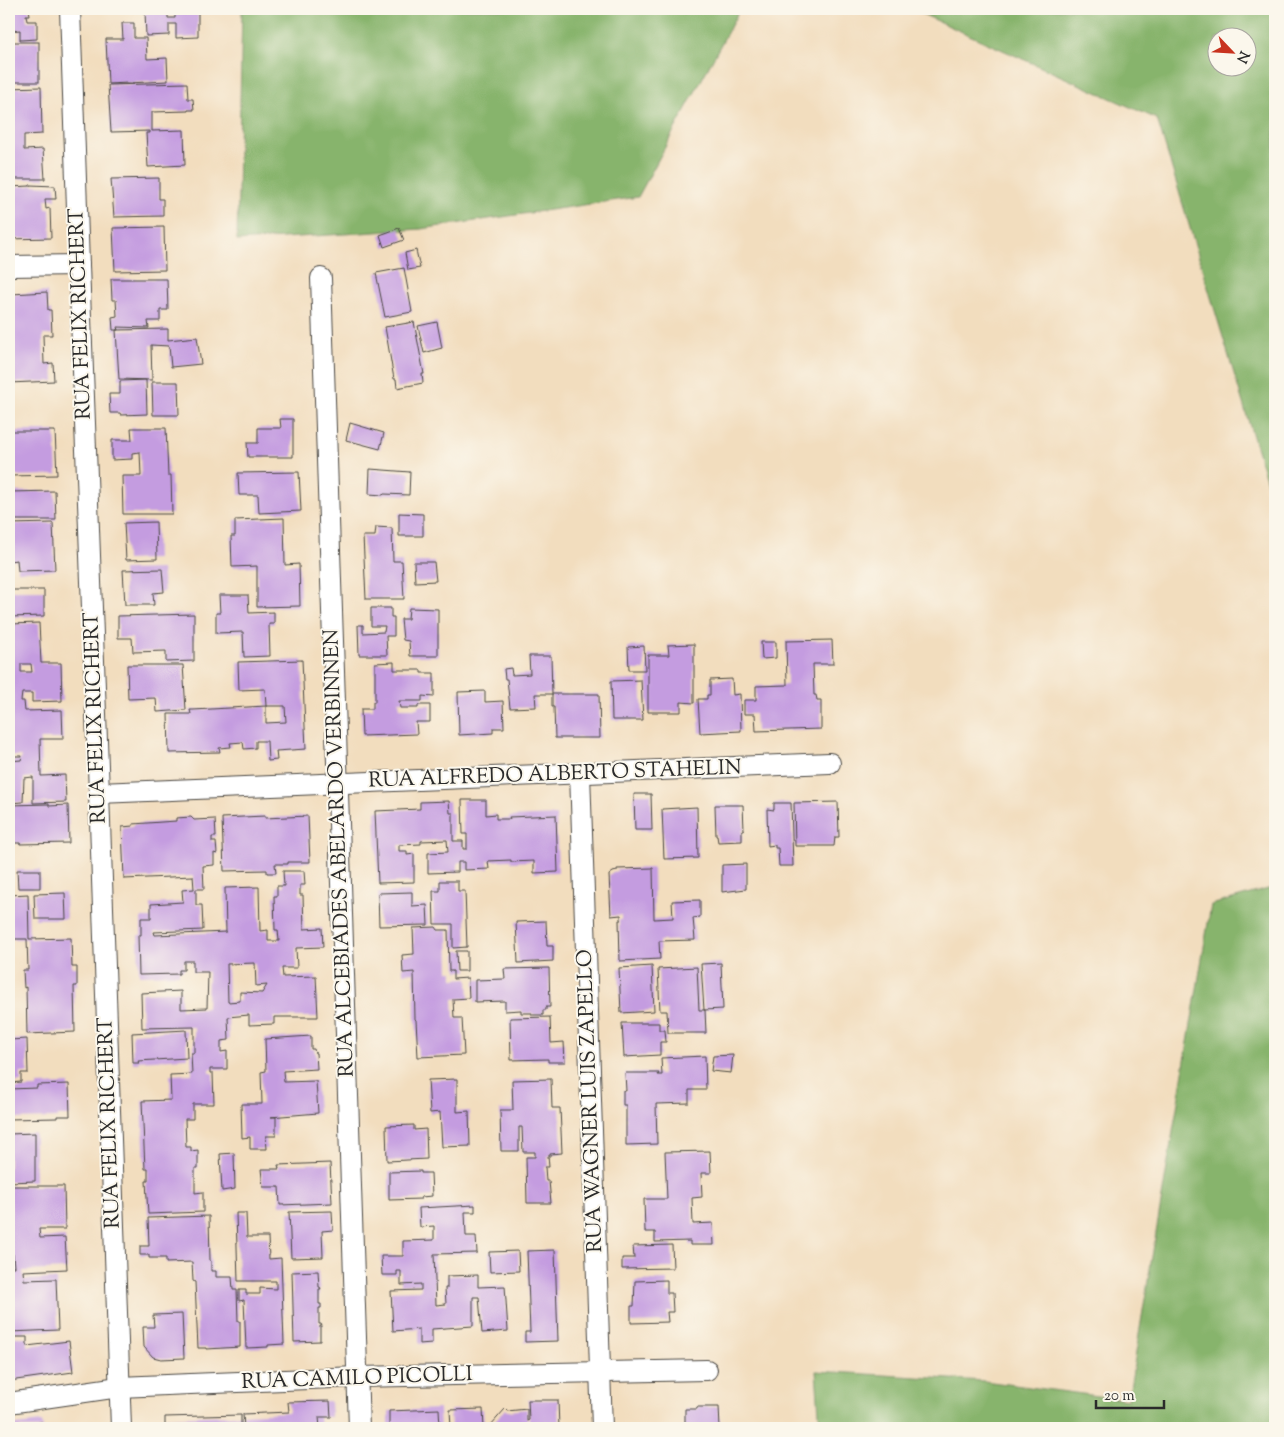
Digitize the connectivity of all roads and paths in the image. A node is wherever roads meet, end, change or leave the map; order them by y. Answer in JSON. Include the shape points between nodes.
{"nodes":[{"id":1,"x":70,"y":9,"type":"edge"},
{"id":2,"x":79,"y":265,"type":"junction"},
{"id":3,"x":9,"y":266,"type":"edge"},
{"id":4,"x":321,"y":278,"type":"dead end"},
{"id":5,"x":830,"y":763,"type":"dead end"},
{"id":6,"x":580,"y":773,"type":"junction"},
{"id":7,"x":337,"y":783,"type":"junction"},
{"id":8,"x":99,"y":793,"type":"junction"},
{"id":9,"x":706,"y":1370,"type":"dead end"},
{"id":10,"x":600,"y":1372,"type":"junction"},
{"id":11,"x":358,"y":1377,"type":"junction"},
{"id":12,"x":119,"y":1387,"type":"junction"},
{"id":13,"x":9,"y":1404,"type":"edge"},
{"id":14,"x":120,"y":1428,"type":"edge"},
{"id":15,"x":360,"y":1428,"type":"edge"},
{"id":16,"x":602,"y":1428,"type":"edge"}],
"edges":[{"from":1,"to":2,"type":"street","name":"RUA FELIX RICHERT"},
{"from":2,"to":3,"type":"street"},
{"from":2,"to":8,"type":"street","name":"RUA FELIX RICHERT"},
{"from":4,"to":7,"type":"street","name":"RUA ALCEBIADES ABELARDO VERBINNEN"},
{"from":5,"to":6,"type":"street","name":"RUA ALFREDO ALBERTO STAHELIN"},
{"from":6,"to":7,"type":"street","name":"RUA ALFREDO ALBERTO STAHELIN"},
{"from":6,"to":10,"type":"street","name":"RUA WAGNER LUIS ZAPELLO"},
{"from":7,"to":8,"type":"street","name":"RUA ALFREDO ALBERTO STAHELIN"},
{"from":7,"to":11,"type":"street","name":"RUA ALCEBIADES ABELARDO VERBINNEN"},
{"from":8,"to":12,"type":"street","name":"RUA FELIX RICHERT"},
{"from":9,"to":10,"type":"street","name":"RUA CAMILO PICOLLI"},
{"from":10,"to":11,"type":"street","name":"RUA CAMILO PICOLLI"},
{"from":10,"to":16,"type":"street","name":"RUA WAGNER LUIS ZAPELLO"},
{"from":11,"to":12,"type":"street","name":"RUA CAMILO PICOLLI"},
{"from":11,"to":15,"type":"street","name":"RUA ALCEBIADES ABELARDO VERBINNEN"},
{"from":12,"to":13,"type":"street","name":"RUA CAMILO PICOLLI"},
{"from":12,"to":14,"type":"street","name":"RUA FELIX RICHERT"}]}
